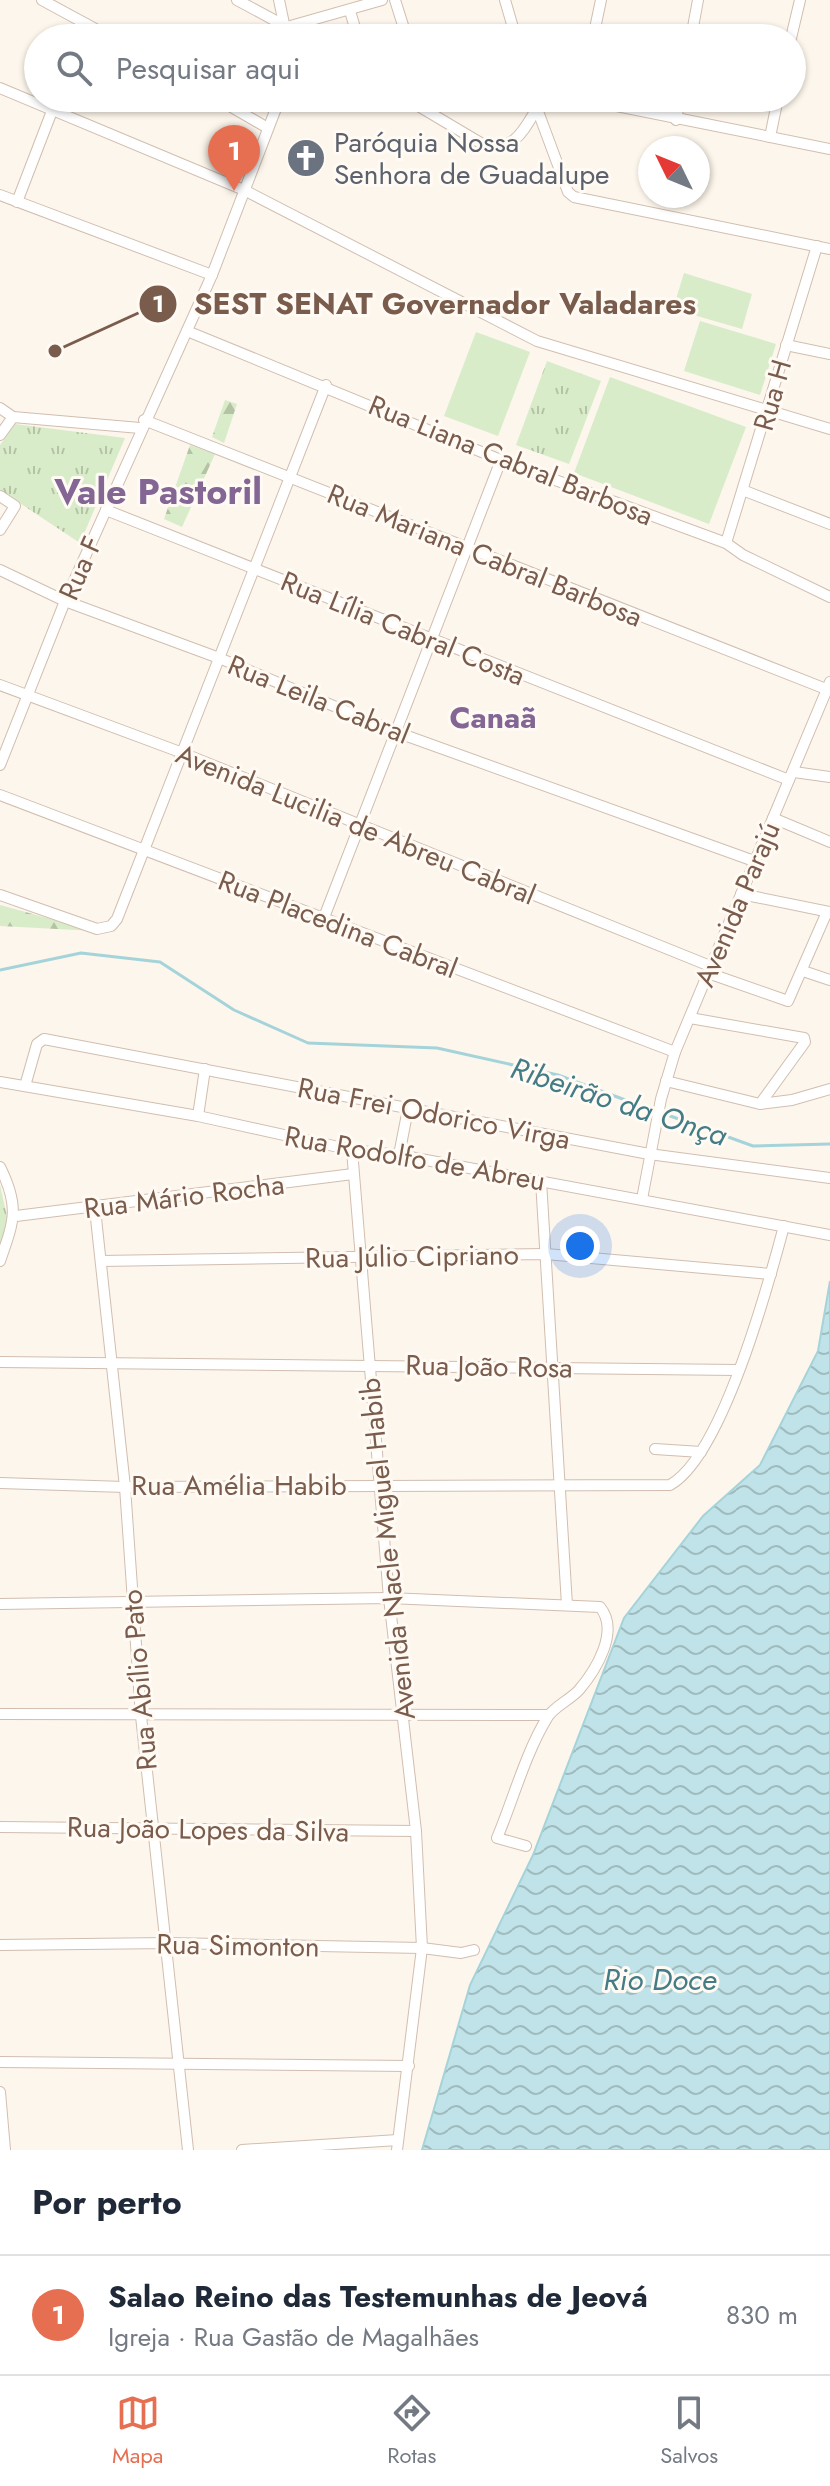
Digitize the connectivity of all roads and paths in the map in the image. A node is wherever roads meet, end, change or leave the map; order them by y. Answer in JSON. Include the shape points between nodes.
{"nodes":[{"id":1,"x":42,"y":0,"type":"edge"},
{"id":2,"x":237,"y":0,"type":"edge"},
{"id":3,"x":279,"y":0,"type":"edge"},
{"id":4,"x":382,"y":0,"type":"edge"},
{"id":5,"x":395,"y":0,"type":"edge"},
{"id":6,"x":505,"y":0,"type":"edge"},
{"id":7,"x":601,"y":0,"type":"edge"},
{"id":8,"x":698,"y":0,"type":"edge"},
{"id":9,"x":800,"y":0,"type":"edge"},
{"id":10,"x":350,"y":11,"type":"junction"},
{"id":11,"x":86,"y":24,"type":"edge"},
{"id":12,"x":274,"y":24,"type":"edge"},
{"id":13,"x":285,"y":24,"type":"edge"},
{"id":14,"x":311,"y":24,"type":"edge"},
{"id":15,"x":354,"y":24,"type":"edge"},
{"id":16,"x":403,"y":24,"type":"edge"},
{"id":17,"x":512,"y":24,"type":"edge"},
{"id":18,"x":596,"y":24,"type":"edge"},
{"id":19,"x":694,"y":24,"type":"edge"},
{"id":20,"x":794,"y":24,"type":"edge"},
{"id":21,"x":0,"y":88,"type":"edge"},
{"id":22,"x":24,"y":94,"type":"edge"},
{"id":23,"x":52,"y":112,"type":"edge"},
{"id":24,"x":75,"y":112,"type":"edge"},
{"id":25,"x":240,"y":112,"type":"edge"},
{"id":26,"x":273,"y":112,"type":"edge"},
{"id":27,"x":429,"y":112,"type":"edge"},
{"id":28,"x":535,"y":112,"type":"edge"},
{"id":29,"x":537,"y":112,"type":"edge"},
{"id":30,"x":641,"y":112,"type":"edge"},
{"id":31,"x":677,"y":112,"type":"edge"},
{"id":32,"x":775,"y":112,"type":"edge"},
{"id":33,"x":676,"y":120,"type":"junction"},
{"id":34,"x":266,"y":127,"type":"junction"},
{"id":35,"x":770,"y":137,"type":"junction"},
{"id":36,"x":830,"y":149,"type":"edge"},
{"id":37,"x":244,"y":190,"type":"junction"},
{"id":38,"x":0,"y":195,"type":"edge"},
{"id":39,"x":17,"y":202,"type":"junction"},
{"id":40,"x":817,"y":246,"type":"junction"},
{"id":41,"x":830,"y":249,"type":"edge"},
{"id":42,"x":212,"y":275,"type":"junction"},
{"id":43,"x":187,"y":331,"type":"junction"},
{"id":44,"x":786,"y":345,"type":"junction"},
{"id":45,"x":830,"y":354,"type":"edge"},
{"id":46,"x":326,"y":385,"type":"junction"},
{"id":47,"x":0,"y":408,"type":"edge"},
{"id":48,"x":767,"y":410,"type":"junction"},
{"id":49,"x":13,"y":417,"type":"junction"},
{"id":50,"x":142,"y":424,"type":"junction"},
{"id":51,"x":830,"y":429,"type":"edge"},
{"id":52,"x":0,"y":435,"type":"edge"},
{"id":53,"x":501,"y":460,"type":"junction"},
{"id":54,"x":289,"y":477,"type":"junction"},
{"id":55,"x":745,"y":491,"type":"junction"},
{"id":56,"x":0,"y":496,"type":"edge"},
{"id":57,"x":106,"y":510,"type":"junction"},
{"id":58,"x":830,"y":524,"type":"edge"},
{"id":59,"x":0,"y":530,"type":"edge"},
{"id":60,"x":726,"y":543,"type":"junction"},
{"id":61,"x":468,"y":550,"type":"junction"},
{"id":62,"x":254,"y":567,"type":"junction"},
{"id":63,"x":0,"y":570,"type":"edge"},
{"id":64,"x":830,"y":597,"type":"edge"},
{"id":65,"x":65,"y":601,"type":"junction"},
{"id":66,"x":431,"y":641,"type":"junction"},
{"id":67,"x":219,"y":658,"type":"junction"},
{"id":68,"x":0,"y":685,"type":"edge"},
{"id":69,"x":828,"y":686,"type":"edge"},
{"id":70,"x":25,"y":697,"type":"junction"},
{"id":71,"x":816,"y":716,"type":"junction"},
{"id":72,"x":830,"y":717,"type":"edge"},
{"id":73,"x":396,"y":732,"type":"junction"},
{"id":74,"x":180,"y":752,"type":"junction"},
{"id":75,"x":0,"y":765,"type":"edge"},
{"id":76,"x":791,"y":776,"type":"junction"},
{"id":77,"x":830,"y":777,"type":"edge"},
{"id":78,"x":0,"y":795,"type":"edge"},
{"id":79,"x":773,"y":818,"type":"junction"},
{"id":80,"x":360,"y":826,"type":"junction"},
{"id":81,"x":830,"y":842,"type":"edge"},
{"id":82,"x":145,"y":848,"type":"junction"},
{"id":83,"x":754,"y":861,"type":"junction"},
{"id":84,"x":741,"y":894,"type":"junction"},
{"id":85,"x":0,"y":895,"type":"edge"},
{"id":86,"x":829,"y":912,"type":"edge"},
{"id":87,"x":323,"y":920,"type":"junction"},
{"id":88,"x":709,"y":970,"type":"junction"},
{"id":89,"x":803,"y":971,"type":"junction"},
{"id":90,"x":830,"y":980,"type":"edge"},
{"id":91,"x":690,"y":1018,"type":"junction"},
{"id":92,"x":675,"y":1052,"type":"junction"},
{"id":93,"x":205,"y":1069,"type":"junction"},
{"id":94,"x":666,"y":1081,"type":"junction"},
{"id":95,"x":0,"y":1082,"type":"edge"},
{"id":96,"x":25,"y":1086,"type":"junction"},
{"id":97,"x":830,"y":1089,"type":"edge"},
{"id":98,"x":760,"y":1104,"type":"junction"},
{"id":99,"x":408,"y":1109,"type":"junction"},
{"id":100,"x":198,"y":1116,"type":"junction"},
{"id":101,"x":352,"y":1150,"type":"junction"},
{"id":102,"x":649,"y":1154,"type":"junction"},
{"id":103,"x":399,"y":1155,"type":"junction"},
{"id":104,"x":0,"y":1167,"type":"edge"},
{"id":105,"x":353,"y":1174,"type":"junction"},
{"id":106,"x":830,"y":1178,"type":"edge"},
{"id":107,"x":541,"y":1181,"type":"junction"},
{"id":108,"x":642,"y":1199,"type":"junction"},
{"id":109,"x":95,"y":1209,"type":"junction"},
{"id":110,"x":16,"y":1216,"type":"junction"},
{"id":111,"x":784,"y":1226,"type":"junction"},
{"id":112,"x":830,"y":1235,"type":"edge"},
{"id":113,"x":546,"y":1254,"type":"junction"},
{"id":114,"x":362,"y":1257,"type":"junction"},
{"id":115,"x":0,"y":1261,"type":"edge"},
{"id":116,"x":101,"y":1261,"type":"junction"},
{"id":117,"x":771,"y":1274,"type":"junction"},
{"id":118,"x":0,"y":1362,"type":"edge"},
{"id":119,"x":113,"y":1362,"type":"junction"},
{"id":120,"x":369,"y":1364,"type":"junction"},
{"id":121,"x":551,"y":1368,"type":"junction"},
{"id":122,"x":738,"y":1370,"type":"junction"},
{"id":123,"x":655,"y":1449,"type":"dead end"},
{"id":124,"x":701,"y":1452,"type":"junction"},
{"id":125,"x":0,"y":1483,"type":"edge"},
{"id":126,"x":379,"y":1484,"type":"junction"},
{"id":127,"x":562,"y":1484,"type":"junction"},
{"id":128,"x":125,"y":1487,"type":"junction"},
{"id":129,"x":389,"y":1598,"type":"junction"},
{"id":130,"x":131,"y":1603,"type":"junction"},
{"id":131,"x":0,"y":1604,"type":"edge"},
{"id":132,"x":567,"y":1605,"type":"junction"},
{"id":133,"x":0,"y":1714,"type":"edge"},
{"id":134,"x":548,"y":1715,"type":"junction"},
{"id":135,"x":141,"y":1716,"type":"junction"},
{"id":136,"x":403,"y":1716,"type":"junction"},
{"id":137,"x":0,"y":1827,"type":"edge"},
{"id":138,"x":155,"y":1830,"type":"junction"},
{"id":139,"x":416,"y":1831,"type":"junction"},
{"id":140,"x":526,"y":1846,"type":"dead end"},
{"id":141,"x":167,"y":1943,"type":"junction"},
{"id":142,"x":0,"y":1945,"type":"edge"},
{"id":143,"x":422,"y":1948,"type":"junction"},
{"id":144,"x":474,"y":1950,"type":"dead end"},
{"id":145,"x":0,"y":2062,"type":"edge"},
{"id":146,"x":177,"y":2062,"type":"junction"},
{"id":147,"x":409,"y":2066,"type":"junction"},
{"id":148,"x":0,"y":2092,"type":"edge"},
{"id":149,"x":398,"y":2145,"type":"edge"},
{"id":150,"x":5,"y":2150,"type":"edge"},
{"id":151,"x":188,"y":2150,"type":"edge"},
{"id":152,"x":242,"y":2150,"type":"edge"}],
"edges":[{"from":1,"to":11,"type":"street"},
{"from":2,"to":12,"type":"street"},
{"from":3,"to":13,"type":"street"},
{"from":4,"to":10,"type":"street"},
{"from":5,"to":16,"type":"street"},
{"from":6,"to":17,"type":"street"},
{"from":7,"to":18,"type":"street"},
{"from":8,"to":19,"type":"street"},
{"from":9,"to":20,"type":"street"},
{"from":10,"to":14,"type":"street"},
{"from":10,"to":15,"type":"street"},
{"from":21,"to":22,"type":"street"},
{"from":23,"to":39,"type":"street"},
{"from":24,"to":37,"type":"street"},
{"from":25,"to":34,"type":"street"},
{"from":26,"to":34,"type":"street","name":"Rua F"},
{"from":27,"to":28,"type":"street","via":[[498,148],[518,141]]},
{"from":29,"to":40,"type":"street","via":[[574,197]]},
{"from":30,"to":33,"type":"street"},
{"from":31,"to":33,"type":"street"},
{"from":32,"to":35,"type":"street"},
{"from":33,"to":35,"type":"street"},
{"from":34,"to":37,"type":"street","name":"Rua F"},
{"from":35,"to":36,"type":"street"},
{"from":37,"to":42,"type":"street","name":"Rua F"},
{"from":37,"to":48,"type":"street","via":[[537,341]]},
{"from":38,"to":39,"type":"street"},
{"from":39,"to":42,"type":"street"},
{"from":40,"to":41,"type":"street"},
{"from":40,"to":44,"type":"street","name":"Rua H"},
{"from":42,"to":43,"type":"street","name":"Rua F"},
{"from":43,"to":46,"type":"street","name":"Rua Liana Cabral Barbosa"},
{"from":43,"to":50,"type":"street","name":"Rua F"},
{"from":44,"to":45,"type":"street"},
{"from":44,"to":48,"type":"street","name":"Rua H"},
{"from":46,"to":53,"type":"street","name":"Rua Liana Cabral Barbosa"},
{"from":46,"to":54,"type":"street"},
{"from":47,"to":49,"type":"street"},
{"from":48,"to":51,"type":"street"},
{"from":48,"to":55,"type":"street","name":"Rua H"},
{"from":49,"to":50,"type":"street","name":"Rua Mariana Cabral Barbosa"},
{"from":49,"to":52,"type":"street"},
{"from":50,"to":54,"type":"street","name":"Rua Mariana Cabral Barbosa"},
{"from":50,"to":57,"type":"street","name":"Rua F"},
{"from":53,"to":60,"type":"street","name":"Rua Liana Cabral Barbosa"},
{"from":53,"to":61,"type":"street"},
{"from":54,"to":61,"type":"street","name":"Rua Mariana Cabral Barbosa"},
{"from":54,"to":62,"type":"street"},
{"from":55,"to":58,"type":"street"},
{"from":55,"to":60,"type":"street","name":"Rua H"},
{"from":56,"to":59,"type":"street","via":[[15,506]]},
{"from":57,"to":62,"type":"street","name":"Rua Lília Cabral Costa"},
{"from":57,"to":65,"type":"street","name":"Rua F"},
{"from":60,"to":64,"type":"street","name":"Rua Liana Cabral Barbosa"},
{"from":61,"to":66,"type":"street"},
{"from":61,"to":69,"type":"street","name":"Rua Mariana Cabral Barbosa"},
{"from":62,"to":66,"type":"street","name":"Rua Lília Cabral Costa"},
{"from":62,"to":67,"type":"street"},
{"from":63,"to":65,"type":"street","name":"Rua Leila Cabral"},
{"from":65,"to":67,"type":"street","name":"Rua Leila Cabral"},
{"from":65,"to":70,"type":"street","name":"Rua F"},
{"from":66,"to":73,"type":"street"},
{"from":66,"to":76,"type":"street","name":"Rua Lília Cabral Costa"},
{"from":67,"to":73,"type":"street","name":"Rua Leila Cabral"},
{"from":67,"to":74,"type":"street"},
{"from":68,"to":70,"type":"street","name":"Avenida Lucilia de Abreu Cabral"},
{"from":69,"to":71,"type":"street","name":"Avenida Parajú"},
{"from":70,"to":74,"type":"street","name":"Avenida Lucilia de Abreu Cabral"},
{"from":70,"to":75,"type":"street","name":"Rua F"},
{"from":71,"to":72,"type":"street"},
{"from":71,"to":76,"type":"street","name":"Avenida Parajú"},
{"from":73,"to":80,"type":"street"},
{"from":73,"to":83,"type":"street","name":"Rua Leila Cabral"},
{"from":74,"to":80,"type":"street","name":"Avenida Lucilia de Abreu Cabral"},
{"from":74,"to":82,"type":"street"},
{"from":76,"to":77,"type":"street","name":"Rua Lília Cabral Costa"},
{"from":76,"to":79,"type":"street","name":"Avenida Parajú"},
{"from":78,"to":82,"type":"street","name":"Rua Placedina Cabral"},
{"from":79,"to":81,"type":"street"},
{"from":79,"to":83,"type":"street","name":"Avenida Parajú"},
{"from":80,"to":87,"type":"street"},
{"from":80,"to":88,"type":"street","name":"Avenida Lucilia de Abreu Cabral"},
{"from":82,"to":85,"type":"street","via":[[117,919],[104,929]]},
{"from":82,"to":87,"type":"street","name":"Rua Placedina Cabral"},
{"from":83,"to":84,"type":"street","name":"Avenida Parajú"},
{"from":84,"to":86,"type":"street"},
{"from":84,"to":88,"type":"street","name":"Avenida Parajú"},
{"from":86,"to":89,"type":"street"},
{"from":87,"to":92,"type":"street","name":"Rua Placedina Cabral"},
{"from":88,"to":89,"type":"street","name":"Avenida Lucilia de Abreu Cabral","via":[[788,1001]]},
{"from":88,"to":91,"type":"street","name":"Avenida Parajú"},
{"from":89,"to":90,"type":"street"},
{"from":91,"to":92,"type":"street","name":"Avenida Parajú"},
{"from":91,"to":98,"type":"street","via":[[804,1038]]},
{"from":92,"to":94,"type":"street","name":"Avenida Parajú"},
{"from":93,"to":96,"type":"street","name":"Rua Frei Odorico Virga","via":[[40,1040]]},
{"from":93,"to":99,"type":"street","name":"Rua Frei Odorico Virga"},
{"from":93,"to":100,"type":"street"},
{"from":94,"to":98,"type":"street"},
{"from":94,"to":102,"type":"street","name":"Avenida Parajú"},
{"from":95,"to":96,"type":"street","name":"Rua Rodolfo de Abreu"},
{"from":96,"to":100,"type":"street","name":"Rua Rodolfo de Abreu"},
{"from":97,"to":98,"type":"street"},
{"from":99,"to":102,"type":"street","name":"Rua Frei Odorico Virga"},
{"from":99,"to":103,"type":"street"},
{"from":100,"to":101,"type":"street","name":"Rua Rodolfo de Abreu"},
{"from":101,"to":103,"type":"street","name":"Rua Rodolfo de Abreu"},
{"from":101,"to":105,"type":"street","name":"Avenida Nacle Miguel Habib"},
{"from":102,"to":106,"type":"street","name":"Rua Frei Odorico Virga"},
{"from":102,"to":108,"type":"street","name":"Avenida Parajú"},
{"from":103,"to":107,"type":"street","name":"Rua Rodolfo de Abreu"},
{"from":104,"to":110,"type":"street"},
{"from":105,"to":109,"type":"street","name":"Rua Mário Rocha"},
{"from":105,"to":114,"type":"street","name":"Avenida Nacle Miguel Habib"},
{"from":107,"to":108,"type":"street","name":"Rua Rodolfo de Abreu"},
{"from":107,"to":113,"type":"street"},
{"from":108,"to":111,"type":"street","name":"Rua Rodolfo de Abreu"},
{"from":109,"to":110,"type":"street","name":"Rua Mário Rocha"},
{"from":109,"to":116,"type":"street","name":"Rua Abílio Pato"},
{"from":110,"to":115,"type":"street"},
{"from":111,"to":112,"type":"street","name":"Rua Rodolfo de Abreu"},
{"from":111,"to":117,"type":"street"},
{"from":113,"to":114,"type":"street","name":"Rua Júlio Cipriano"},
{"from":113,"to":117,"type":"street","name":"Rua Júlio Cipriano"},
{"from":113,"to":121,"type":"street"},
{"from":114,"to":116,"type":"street","name":"Rua Júlio Cipriano"},
{"from":114,"to":120,"type":"street","name":"Avenida Nacle Miguel Habib"},
{"from":116,"to":119,"type":"street","name":"Rua Abílio Pato"},
{"from":117,"to":122,"type":"street"},
{"from":118,"to":119,"type":"street","name":"Rua João Rosa"},
{"from":119,"to":120,"type":"street","name":"Rua João Rosa"},
{"from":119,"to":128,"type":"street","name":"Rua Abílio Pato"},
{"from":120,"to":121,"type":"street","name":"Rua João Rosa"},
{"from":120,"to":126,"type":"street","name":"Avenida Nacle Miguel Habib"},
{"from":121,"to":122,"type":"street","name":"Rua João Rosa"},
{"from":121,"to":127,"type":"street"},
{"from":122,"to":124,"type":"street"},
{"from":123,"to":124,"type":"street"},
{"from":124,"to":127,"type":"street","name":"Rua Amélia Habib","via":[[670,1485]]},
{"from":125,"to":128,"type":"street","name":"Rua Amélia Habib"},
{"from":126,"to":127,"type":"street","name":"Rua Amélia Habib"},
{"from":126,"to":128,"type":"street","name":"Rua Amélia Habib"},
{"from":126,"to":129,"type":"street","name":"Avenida Nacle Miguel Habib"},
{"from":127,"to":132,"type":"street"},
{"from":128,"to":130,"type":"street","name":"Rua Abílio Pato"},
{"from":129,"to":130,"type":"street"},
{"from":129,"to":132,"type":"street"},
{"from":129,"to":136,"type":"street","name":"Avenida Nacle Miguel Habib"},
{"from":130,"to":131,"type":"street"},
{"from":130,"to":135,"type":"street","name":"Rua Abílio Pato"},
{"from":132,"to":134,"type":"street","via":[[600,1607],[608,1630],[604,1650],[579,1690]]},
{"from":133,"to":135,"type":"street"},
{"from":134,"to":136,"type":"street"},
{"from":134,"to":140,"type":"street","via":[[497,1838]]},
{"from":135,"to":136,"type":"street"},
{"from":135,"to":138,"type":"street","name":"Rua Abílio Pato"},
{"from":136,"to":139,"type":"street","name":"Avenida Nacle Miguel Habib"},
{"from":137,"to":138,"type":"street","name":"Rua João Lopes da Silva"},
{"from":138,"to":139,"type":"street","name":"Rua João Lopes da Silva"},
{"from":138,"to":141,"type":"street","name":"Rua Abílio Pato"},
{"from":139,"to":143,"type":"street","name":"Avenida Nacle Miguel Habib"},
{"from":141,"to":142,"type":"street","name":"Rua Simonton"},
{"from":141,"to":143,"type":"street","name":"Rua Simonton"},
{"from":141,"to":146,"type":"street","name":"Rua Abílio Pato"},
{"from":143,"to":144,"type":"street","name":"Rua Simonton"},
{"from":143,"to":147,"type":"street","name":"Avenida Nacle Miguel Habib"},
{"from":145,"to":146,"type":"street"},
{"from":146,"to":147,"type":"street"},
{"from":146,"to":151,"type":"street","name":"Rua Abílio Pato"},
{"from":147,"to":149,"type":"street","name":"Avenida Nacle Miguel Habib"},
{"from":148,"to":150,"type":"street"},
{"from":149,"to":152,"type":"street"}]}
